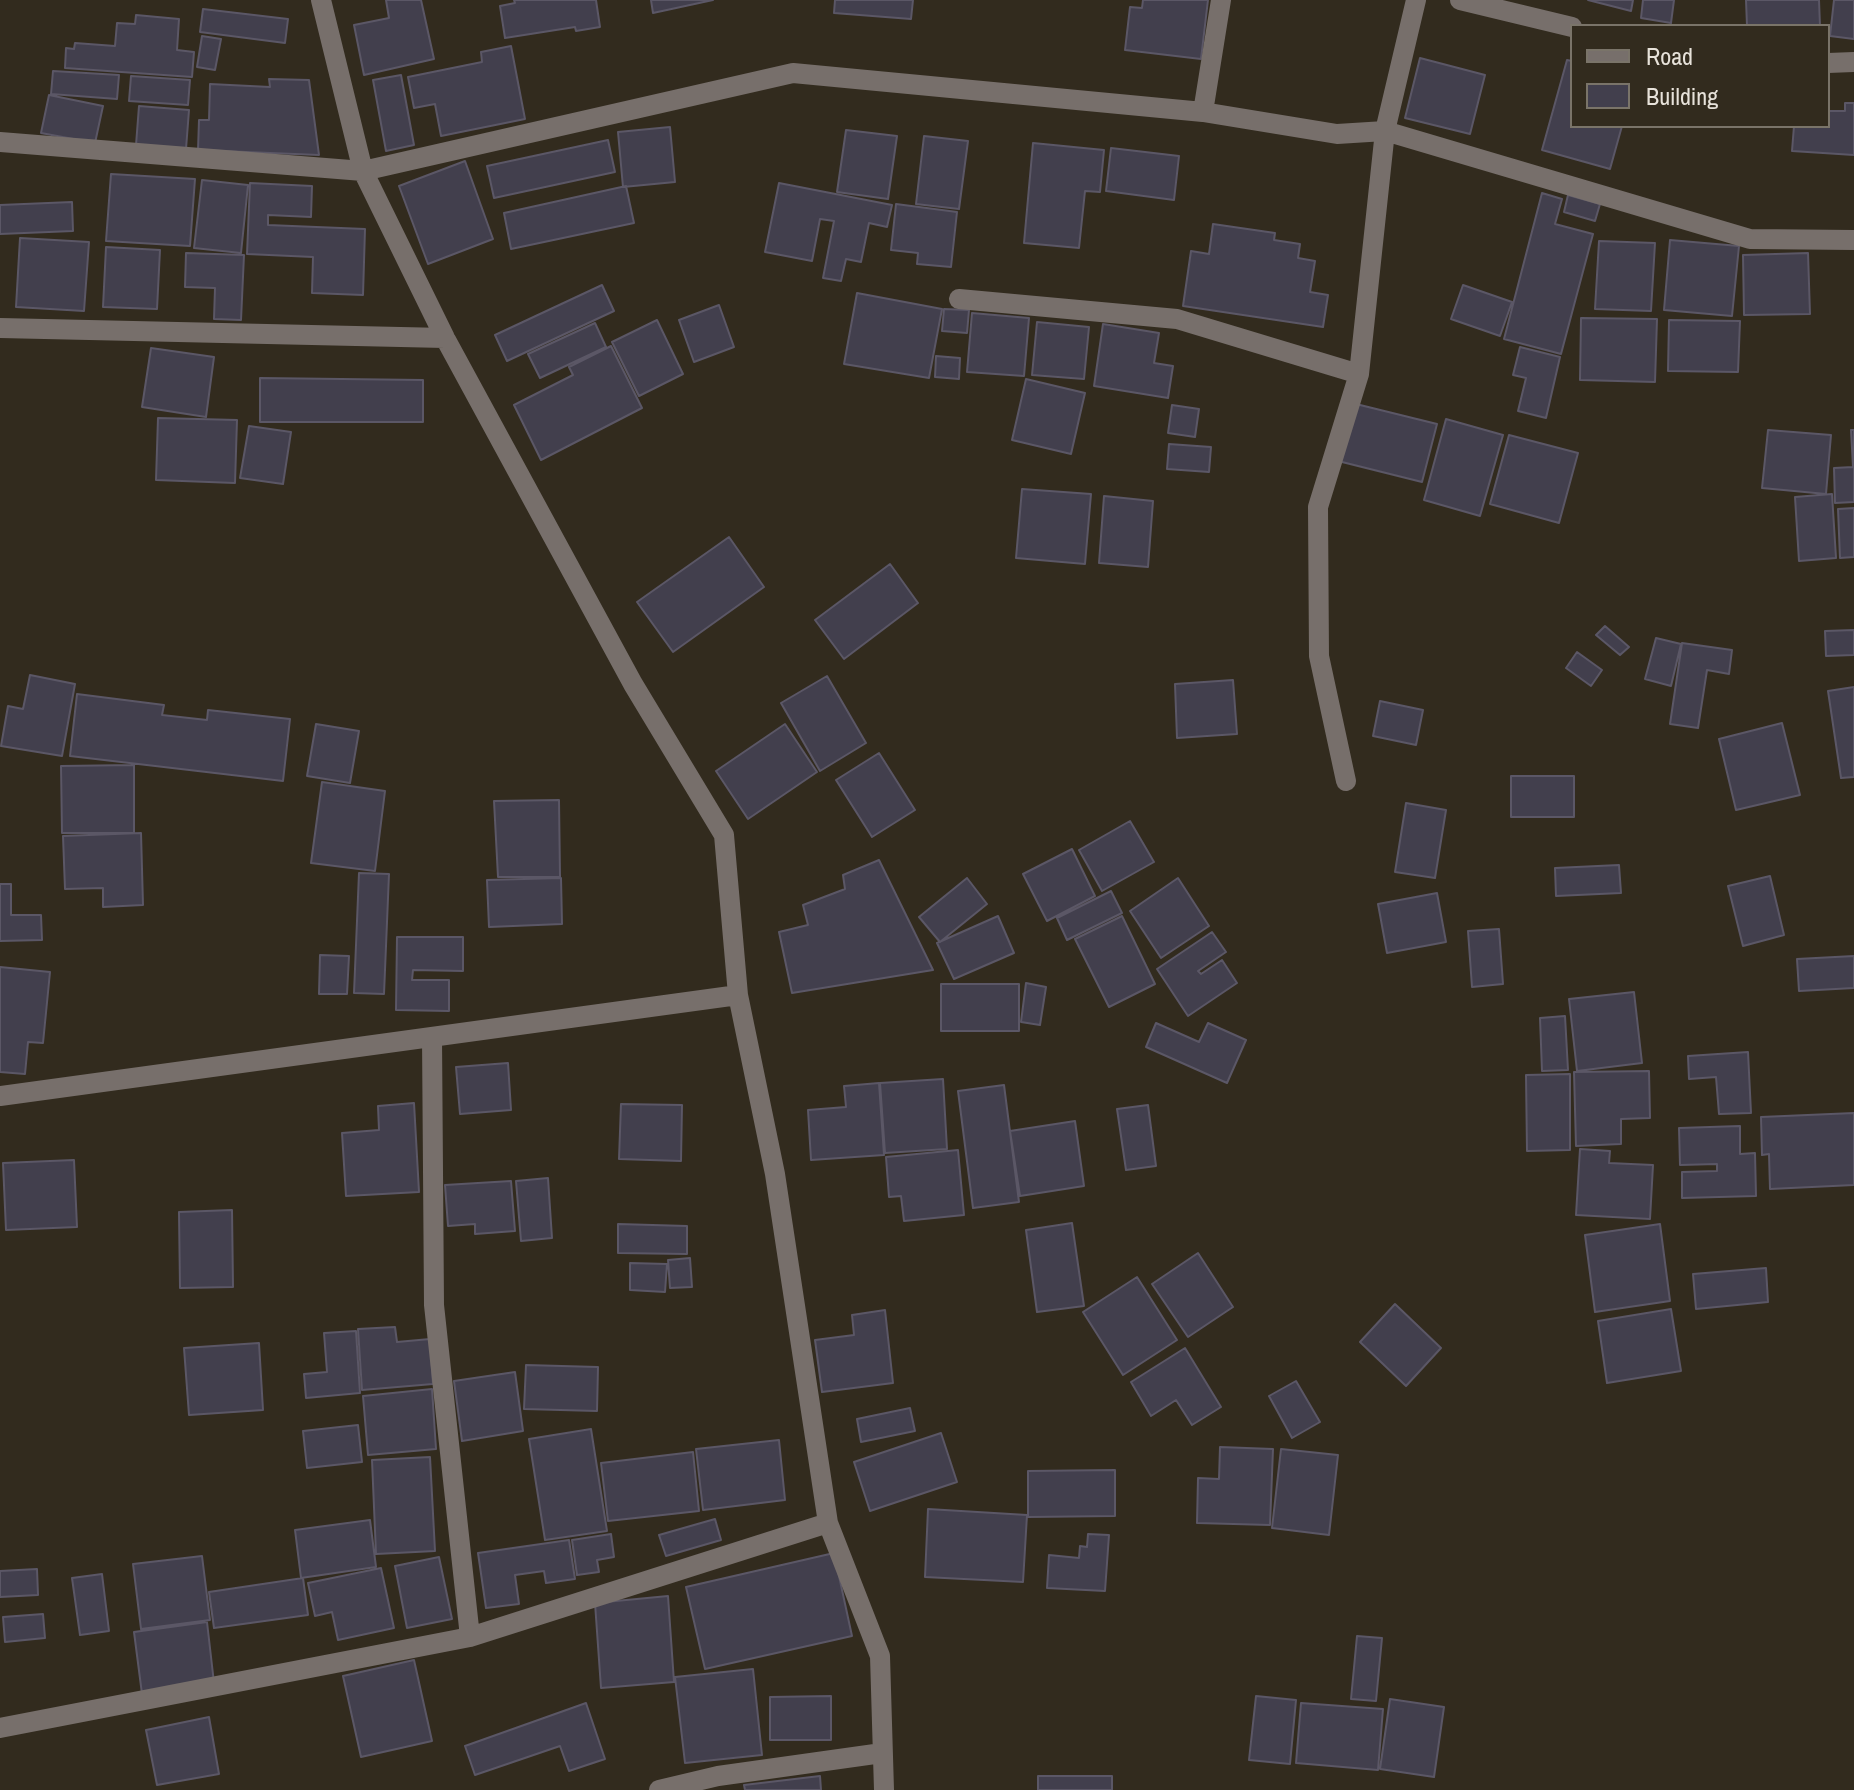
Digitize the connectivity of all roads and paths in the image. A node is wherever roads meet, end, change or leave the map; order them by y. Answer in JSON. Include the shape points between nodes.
{"nodes":[{"id":1,"x":321,"y":0,"type":"edge"},
{"id":2,"x":1221,"y":0,"type":"edge"},
{"id":3,"x":1416,"y":0,"type":"edge"},
{"id":4,"x":1460,"y":0,"type":"edge"},
{"id":5,"x":1570,"y":27,"type":"edge"},
{"id":6,"x":1854,"y":62,"type":"edge"},
{"id":7,"x":1830,"y":63,"type":"edge"},
{"id":8,"x":1203,"y":112,"type":"junction"},
{"id":9,"x":1385,"y":131,"type":"junction"},
{"id":10,"x":0,"y":142,"type":"edge"},
{"id":11,"x":363,"y":171,"type":"junction"},
{"id":12,"x":1854,"y":240,"type":"edge"},
{"id":13,"x":959,"y":299,"type":"dead end"},
{"id":14,"x":0,"y":328,"type":"edge"},
{"id":15,"x":445,"y":338,"type":"junction"},
{"id":16,"x":1359,"y":374,"type":"junction"},
{"id":17,"x":1346,"y":781,"type":"dead end"},
{"id":18,"x":738,"y":995,"type":"junction"},
{"id":19,"x":432,"y":1037,"type":"junction"},
{"id":20,"x":0,"y":1096,"type":"edge"},
{"id":21,"x":828,"y":1523,"type":"junction"},
{"id":22,"x":470,"y":1637,"type":"junction"},
{"id":23,"x":0,"y":1728,"type":"edge"},
{"id":24,"x":882,"y":1753,"type":"junction"},
{"id":25,"x":659,"y":1790,"type":"edge"},
{"id":26,"x":884,"y":1790,"type":"edge"}],
"edges":[{"from":1,"to":11,"type":"street"},
{"from":2,"to":8,"type":"street"},
{"from":3,"to":9,"type":"street"},
{"from":4,"to":5,"type":"street"},
{"from":6,"to":7,"type":"street"},
{"from":8,"to":9,"type":"street","via":[[1337,134]]},
{"from":8,"to":11,"type":"street","via":[[793,73]]},
{"from":9,"to":12,"type":"street","via":[[1750,239]]},
{"from":9,"to":16,"type":"street"},
{"from":10,"to":11,"type":"street"},
{"from":11,"to":15,"type":"street"},
{"from":13,"to":16,"type":"street","via":[[1177,319]]},
{"from":14,"to":15,"type":"street"},
{"from":15,"to":18,"type":"street","via":[[633,684],[724,835]]},
{"from":16,"to":17,"type":"street","via":[[1318,507],[1319,656]]},
{"from":18,"to":19,"type":"street"},
{"from":18,"to":21,"type":"street","via":[[775,1174]]},
{"from":19,"to":20,"type":"street"},
{"from":19,"to":22,"type":"street","via":[[434,1305]]},
{"from":21,"to":22,"type":"street"},
{"from":21,"to":24,"type":"street","via":[[880,1656]]},
{"from":22,"to":23,"type":"street"},
{"from":24,"to":25,"type":"street","via":[[718,1776]]},
{"from":24,"to":26,"type":"street"}]}
